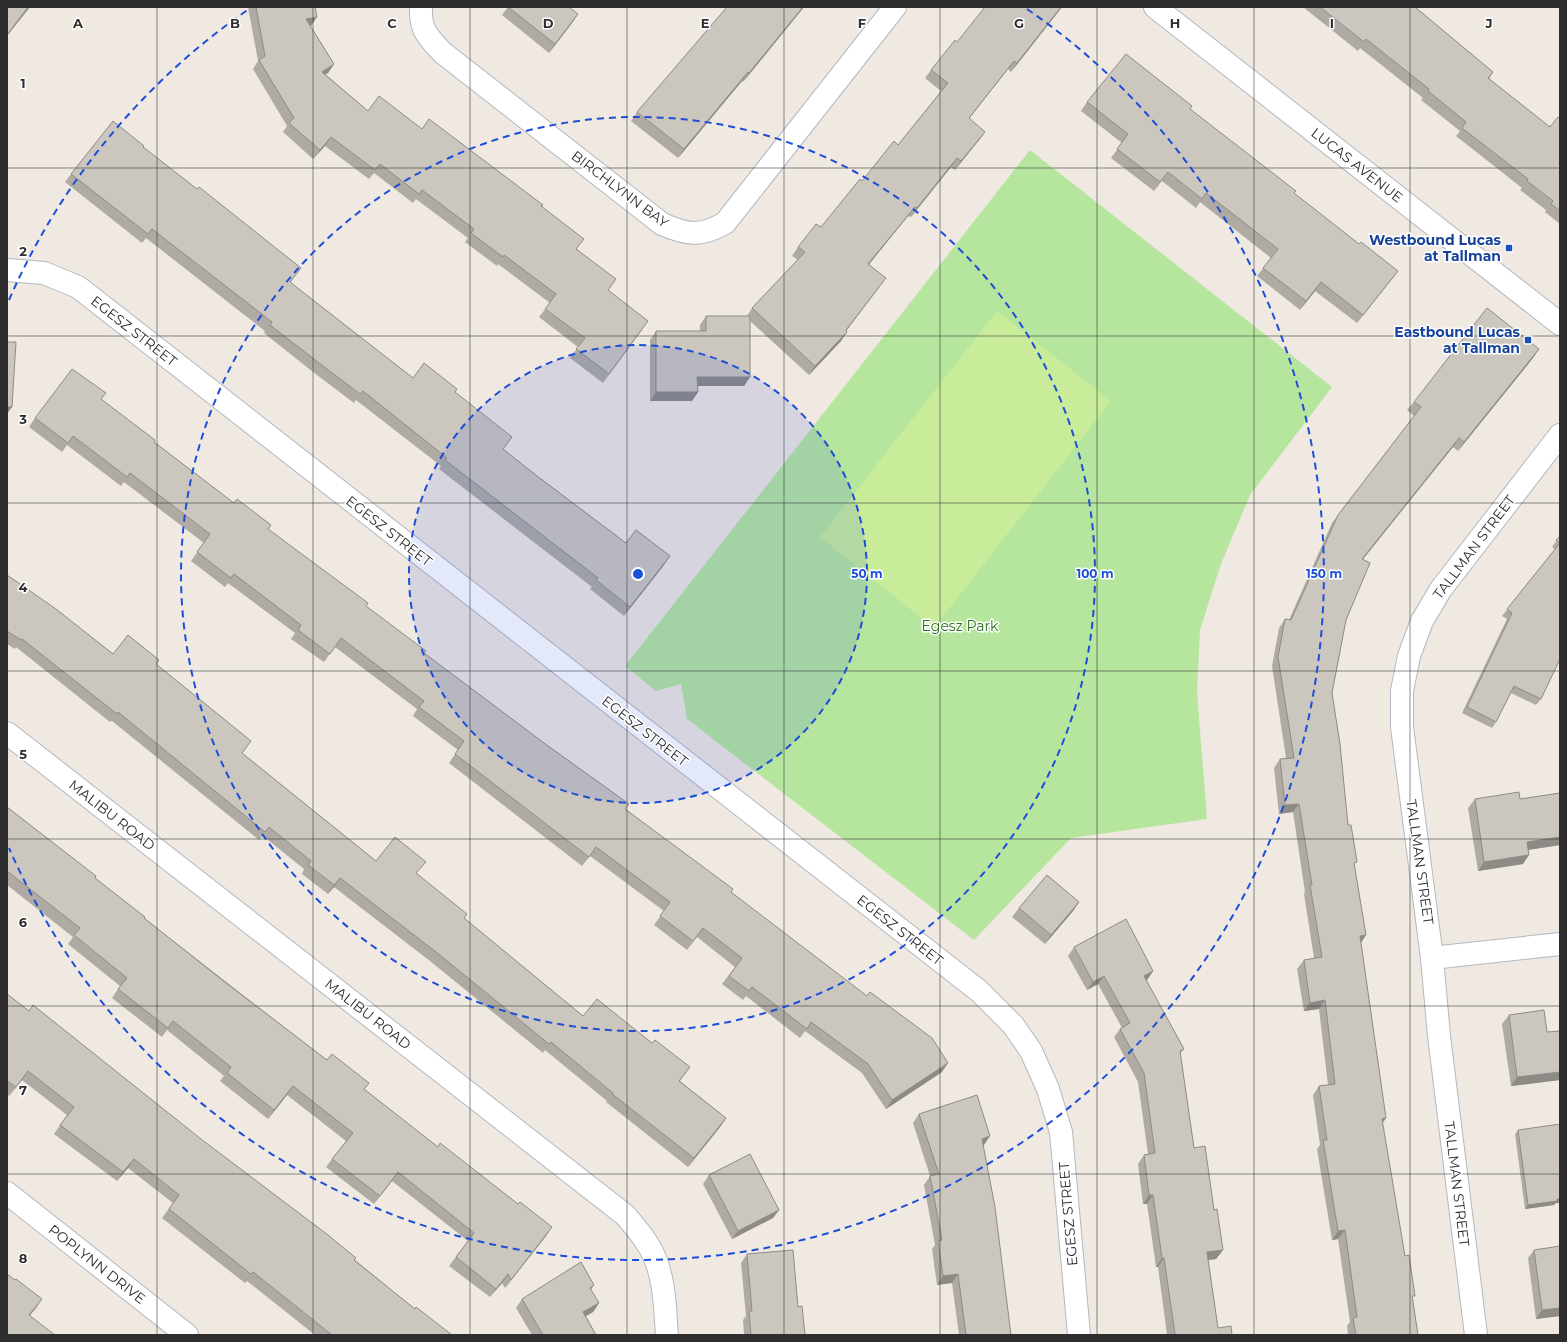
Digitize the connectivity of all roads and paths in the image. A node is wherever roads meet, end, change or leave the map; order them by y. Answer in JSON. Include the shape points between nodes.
{"nodes":[{"id":1,"x":421,"y":7,"type":"edge"},
{"id":2,"x":895,"y":7,"type":"edge"},
{"id":3,"x":1155,"y":7,"type":"edge"},
{"id":4,"x":7,"y":270,"type":"edge"},
{"id":5,"x":1560,"y":324,"type":"edge"},
{"id":6,"x":1560,"y":435,"type":"edge"},
{"id":7,"x":7,"y":733,"type":"edge"},
{"id":8,"x":1560,"y":944,"type":"edge"},
{"id":9,"x":1432,"y":958,"type":"junction"},
{"id":10,"x":7,"y":1193,"type":"edge"},
{"id":11,"x":187,"y":1335,"type":"edge"},
{"id":12,"x":667,"y":1335,"type":"edge"},
{"id":13,"x":1079,"y":1335,"type":"edge"},
{"id":14,"x":1476,"y":1335,"type":"edge"}],
"edges":[{"from":1,"to":2,"type":"street","name":"BIRCHLYNN BAY","via":[[420,17],[424,34],[444,53],[662,224],[678,231],[695,233],[709,232],[725,223]]},
{"from":3,"to":5,"type":"street","name":"LUCAS AVENUE"},
{"from":4,"to":13,"type":"street","name":"EGESZ STREET","via":[[44,273],[78,287],[979,991],[1013,1025],[1031,1051],[1048,1089],[1061,1132]]},
{"from":6,"to":9,"type":"street","name":"TALLMAN STREET","via":[[1441,588],[1422,621],[1409,656],[1402,691],[1402,727]]},
{"from":7,"to":12,"type":"street","name":"MALIBU ROAD","via":[[626,1215],[656,1260]]},
{"from":8,"to":9,"type":"street"},
{"from":9,"to":14,"type":"street","name":"TALLMAN STREET","via":[[1439,1036]]},
{"from":10,"to":11,"type":"street","name":"POPLYNN DRIVE"}]}
